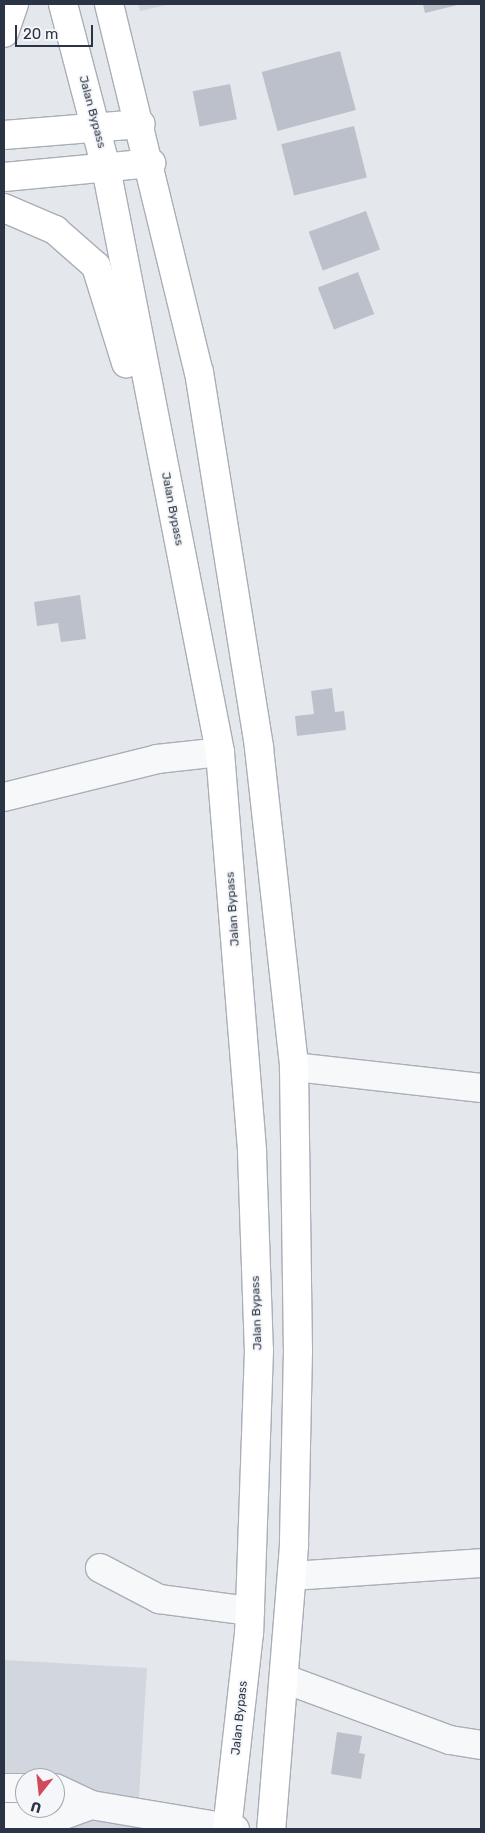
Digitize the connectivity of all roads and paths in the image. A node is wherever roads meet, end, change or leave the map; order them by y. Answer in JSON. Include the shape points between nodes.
{"nodes":[{"id":1,"x":14,"y":4,"type":"edge"},
{"id":2,"x":63,"y":4,"type":"edge"},
{"id":3,"x":109,"y":4,"type":"edge"},
{"id":4,"x":4,"y":33,"type":"edge"},
{"id":5,"x":141,"y":124,"type":"junction"},
{"id":6,"x":97,"y":129,"type":"junction"},
{"id":7,"x":4,"y":135,"type":"edge"},
{"id":8,"x":150,"y":163,"type":"junction"},
{"id":9,"x":106,"y":168,"type":"junction"},
{"id":10,"x":4,"y":177,"type":"edge"},
{"id":11,"x":4,"y":208,"type":"edge"},
{"id":12,"x":171,"y":502,"type":"junction"},
{"id":13,"x":220,"y":752,"type":"junction"},
{"id":14,"x":4,"y":797,"type":"edge"},
{"id":15,"x":294,"y":1067,"type":"junction"},
{"id":16,"x":481,"y":1088,"type":"edge"},
{"id":17,"x":481,"y":1563,"type":"edge"},
{"id":18,"x":100,"y":1568,"type":"dead end"},
{"id":19,"x":292,"y":1576,"type":"junction"},
{"id":20,"x":250,"y":1611,"type":"junction"},
{"id":21,"x":285,"y":1679,"type":"junction"},
{"id":22,"x":481,"y":1745,"type":"edge"},
{"id":23,"x":65,"y":1793,"type":"edge"},
{"id":24,"x":91,"y":1805,"type":"junction"},
{"id":25,"x":4,"y":1817,"type":"edge"},
{"id":26,"x":230,"y":1829,"type":"edge"},
{"id":27,"x":271,"y":1829,"type":"edge"}],
"edges":[{"from":1,"to":4,"type":"highway"},
{"from":2,"to":6,"type":"highway","name":"Jalan Bypass"},
{"from":3,"to":5,"type":"highway"},
{"from":5,"to":6,"type":"highway"},
{"from":5,"to":8,"type":"highway"},
{"from":6,"to":7,"type":"highway"},
{"from":6,"to":9,"type":"highway","name":"Jalan Bypass"},
{"from":8,"to":9,"type":"highway"},
{"from":8,"to":15,"type":"highway","via":[[199,372],[256,729]]},
{"from":9,"to":10,"type":"highway"},
{"from":9,"to":12,"type":"highway","name":"Jalan Bypass"},
{"from":11,"to":12,"type":"highway","via":[[55,230],[96,266],[113,307],[148,451]]},
{"from":12,"to":13,"type":"highway","name":"Jalan Bypass"},
{"from":13,"to":14,"type":"street","via":[[158,759]]},
{"from":13,"to":20,"type":"highway","name":"Jalan Bypass","via":[[252,1153],[259,1350]]},
{"from":15,"to":16,"type":"street"},
{"from":15,"to":19,"type":"highway","via":[[298,1350]]},
{"from":17,"to":19,"type":"street"},
{"from":18,"to":20,"type":"street","via":[[159,1599]]},
{"from":19,"to":21,"type":"highway"},
{"from":20,"to":26,"type":"highway","name":"Jalan Bypass"},
{"from":21,"to":22,"type":"street","via":[[450,1740]]},
{"from":21,"to":27,"type":"highway"},
{"from":23,"to":24,"type":"street"},
{"from":24,"to":25,"type":"street","via":[[58,1817]]},
{"from":24,"to":26,"type":"street"}]}
